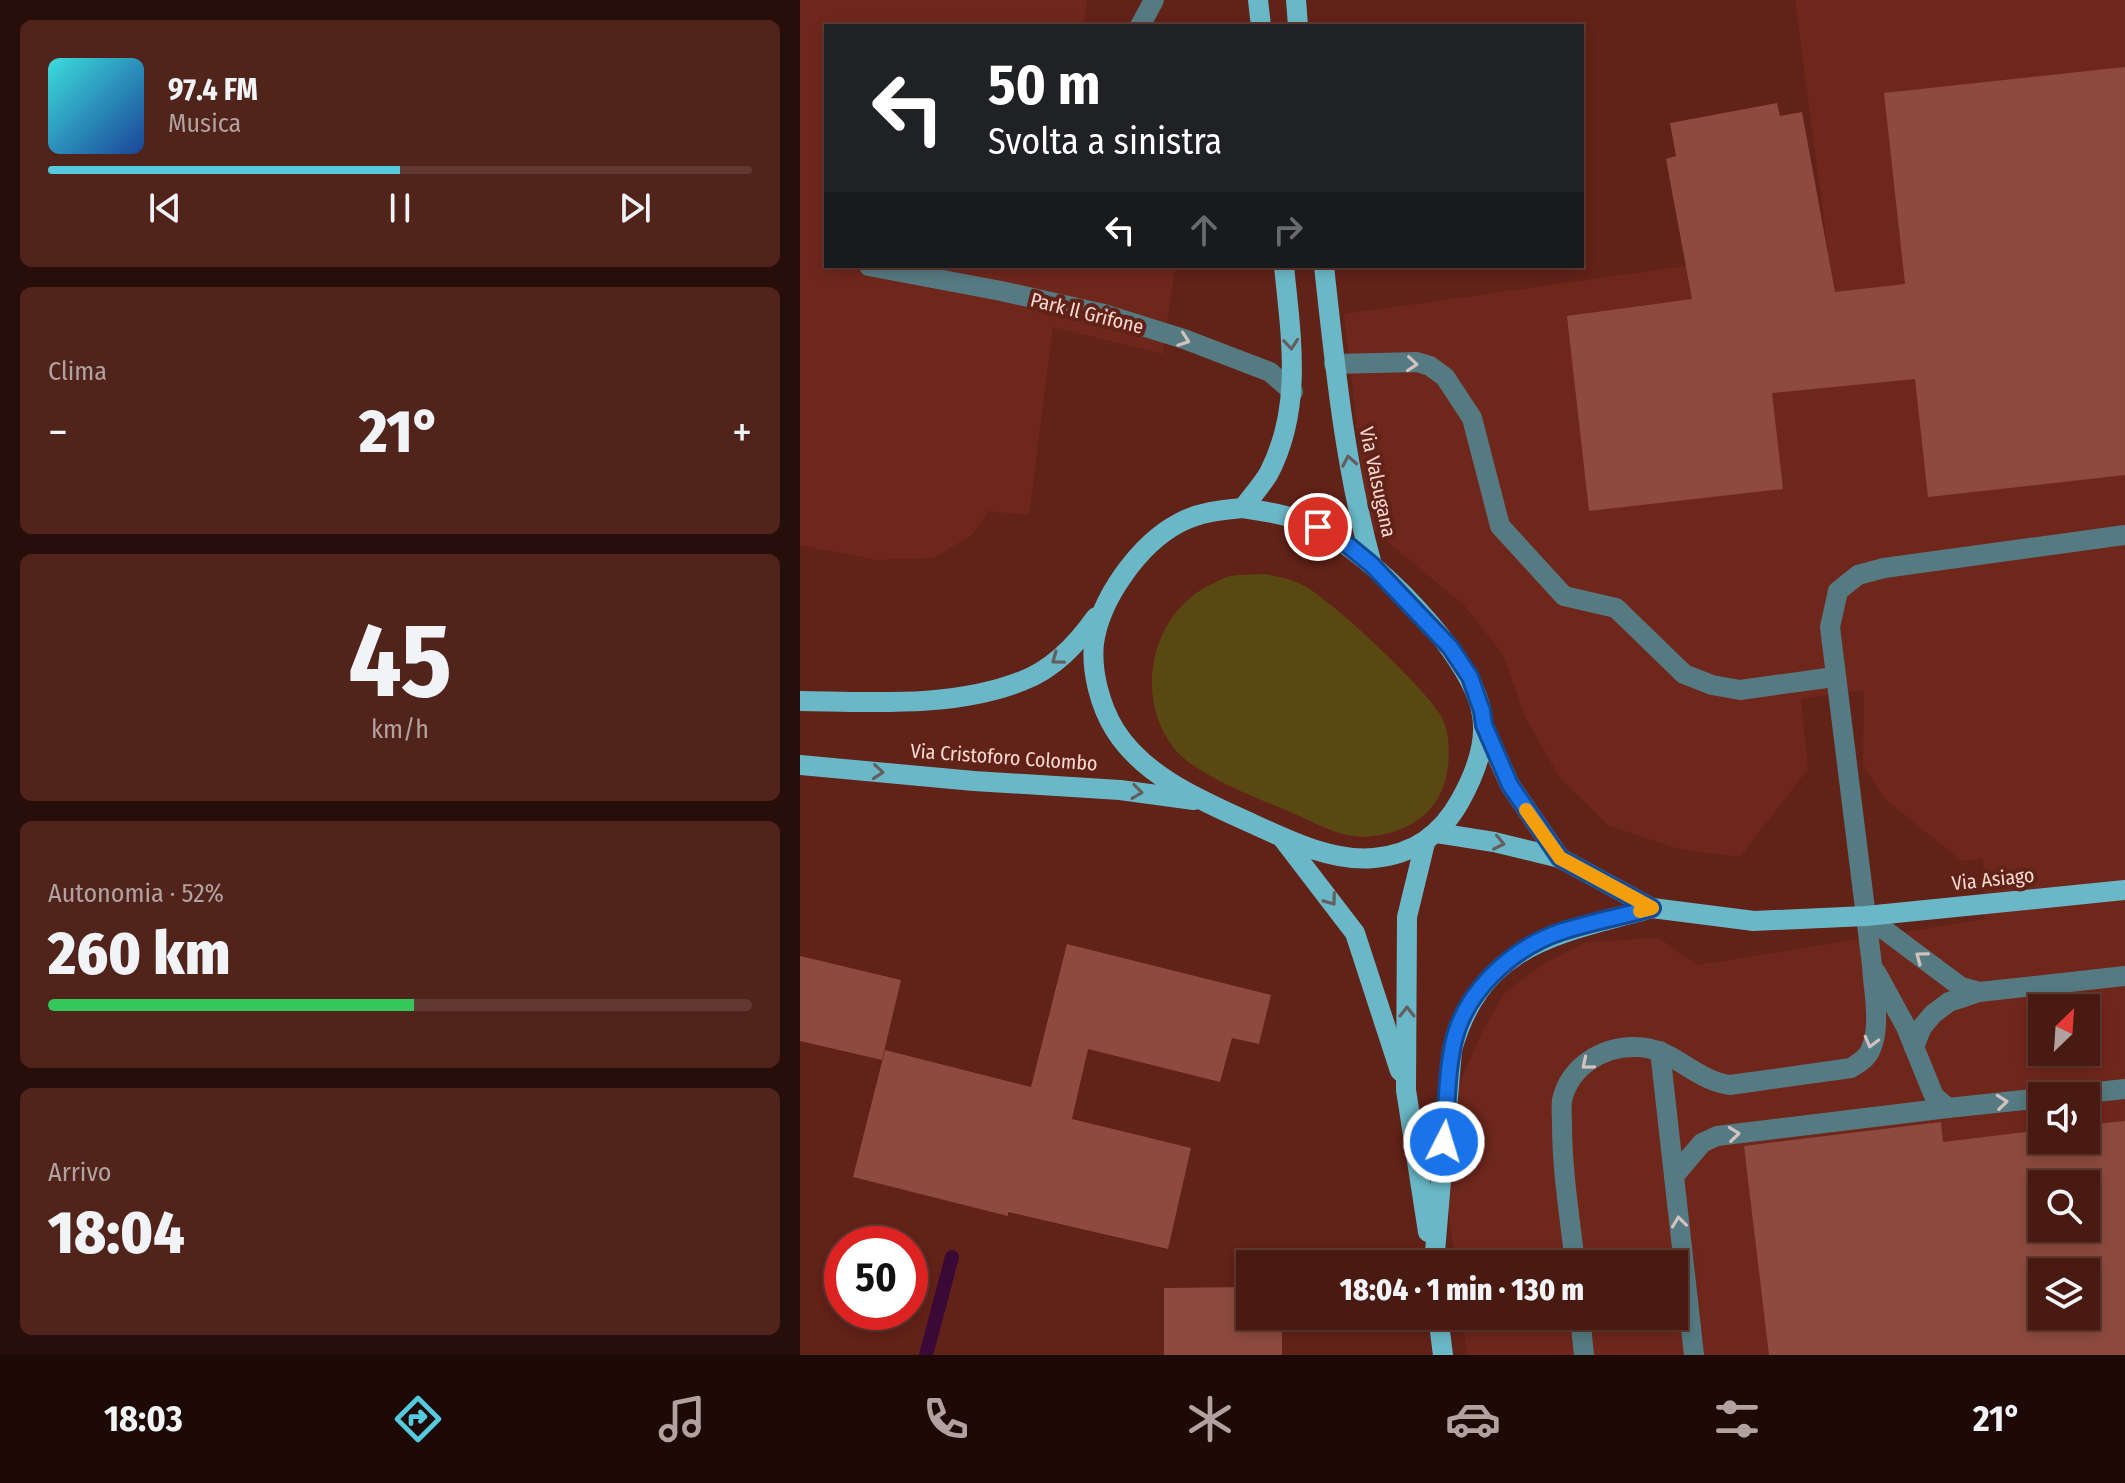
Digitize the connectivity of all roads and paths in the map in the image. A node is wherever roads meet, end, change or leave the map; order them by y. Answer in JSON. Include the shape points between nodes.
{"nodes":[{"id":1,"x":1154,"y":0,"type":"edge"},
{"id":2,"x":1258,"y":0,"type":"edge"},
{"id":3,"x":1296,"y":0,"type":"edge"},
{"id":4,"x":1141,"y":24,"type":"edge"},
{"id":5,"x":1261,"y":24,"type":"edge"},
{"id":6,"x":1298,"y":24,"type":"edge"},
{"id":7,"x":880,"y":268,"type":"edge"},
{"id":8,"x":1284,"y":268,"type":"edge"},
{"id":9,"x":1324,"y":268,"type":"edge"},
{"id":10,"x":1334,"y":364,"type":"junction"},
{"id":11,"x":1293,"y":392,"type":"junction"},
{"id":12,"x":1243,"y":508,"type":"junction"},
{"id":13,"x":2125,"y":535,"type":"edge"},
{"id":14,"x":1372,"y":565,"type":"junction"},
{"id":15,"x":1108,"y":601,"type":"junction"},
{"id":16,"x":1834,"y":677,"type":"junction"},
{"id":17,"x":800,"y":701,"type":"edge"},
{"id":18,"x":1484,"y":725,"type":"junction"},
{"id":19,"x":800,"y":765,"type":"edge"},
{"id":20,"x":1205,"y":802,"type":"junction"},
{"id":21,"x":1283,"y":838,"type":"junction"},
{"id":22,"x":1431,"y":838,"type":"junction"},
{"id":23,"x":1560,"y":858,"type":"junction"},
{"id":24,"x":2125,"y":890,"type":"edge"},
{"id":25,"x":1652,"y":908,"type":"junction"},
{"id":26,"x":1866,"y":916,"type":"junction"},
{"id":27,"x":1872,"y":965,"type":"junction"},
{"id":28,"x":2125,"y":976,"type":"edge"},
{"id":29,"x":1979,"y":992,"type":"junction"},
{"id":30,"x":1914,"y":1047,"type":"junction"},
{"id":31,"x":1660,"y":1051,"type":"junction"},
{"id":32,"x":2125,"y":1089,"type":"edge"},
{"id":33,"x":1406,"y":1090,"type":"junction"},
{"id":34,"x":2100,"y":1092,"type":"edge"},
{"id":35,"x":2028,"y":1099,"type":"edge"},
{"id":36,"x":1948,"y":1108,"type":"junction"},
{"id":37,"x":1674,"y":1176,"type":"junction"},
{"id":38,"x":1431,"y":1250,"type":"edge"},
{"id":39,"x":1434,"y":1250,"type":"edge"},
{"id":40,"x":1573,"y":1250,"type":"edge"},
{"id":41,"x":1440,"y":1330,"type":"edge"},
{"id":42,"x":1441,"y":1330,"type":"edge"},
{"id":43,"x":1581,"y":1330,"type":"edge"},
{"id":44,"x":1443,"y":1355,"type":"edge"},
{"id":45,"x":1451,"y":1355,"type":"edge"},
{"id":46,"x":1584,"y":1355,"type":"edge"},
{"id":47,"x":1694,"y":1355,"type":"edge"}],
"edges":[{"from":1,"to":4,"type":"lane"},
{"from":2,"to":5,"type":"main road"},
{"from":3,"to":6,"type":"main road"},
{"from":7,"to":11,"type":"lane","name":"Park Il Grifone","one_way":true,"via":[[1104,314],[1270,372]]},
{"from":8,"to":11,"type":"main road","one_way":true},
{"from":9,"to":10,"type":"main road","name":"Via Valsugana"},
{"from":14,"to":10,"type":"main road","name":"Via Valsugana","one_way":true,"via":[[1359,519]]},
{"from":10,"to":16,"type":"lane","one_way":true,"via":[[1417,362],[1445,377],[1472,418],[1500,526],[1564,596],[1616,608],[1684,674],[1740,690]]},
{"from":11,"to":12,"type":"main road","via":[[1269,474]]},
{"from":12,"to":14,"type":"main road","via":[[1284,514],[1318,527]]},
{"from":12,"to":15,"type":"main road","via":[[1212,511],[1178,523],[1127,569]]},
{"from":13,"to":16,"type":"lane","via":[[1858,575],[1838,591],[1832,608]]},
{"from":14,"to":18,"type":"main road","name":"Via Valsugana","via":[[1450,647],[1470,677]]},
{"from":15,"to":17,"type":"main road","one_way":true,"via":[[1079,640],[1024,681],[947,698]]},
{"from":15,"to":20,"type":"main road","via":[[1094,642],[1094,667],[1115,730],[1137,757]]},
{"from":16,"to":26,"type":"lane"},
{"from":18,"to":22,"type":"main road","name":"Via Valsugana","via":[[1468,786]]},
{"from":18,"to":23,"type":"main road","via":[[1510,785]]},
{"from":19,"to":20,"type":"main road","name":"Via Cristoforo Colombo","one_way":true,"via":[[1120,790]]},
{"from":20,"to":21,"type":"main road"},
{"from":21,"to":22,"type":"main road","via":[[1360,860],[1393,856]]},
{"from":21,"to":33,"type":"main road","one_way":true,"via":[[1355,933]]},
{"from":22,"to":23,"type":"main road","one_way":true,"via":[[1494,842]]},
{"from":33,"to":22,"type":"main road","name":"Via Valsugana","one_way":true,"via":[[1407,917]]},
{"from":23,"to":25,"type":"main road"},
{"from":24,"to":26,"type":"main road","name":"Via Asiago"},
{"from":25,"to":26,"type":"main road","name":"Via Asiago","via":[[1754,921]]},
{"from":25,"to":39,"type":"main road","via":[[1537,942],[1476,993],[1452,1050]]},
{"from":26,"to":27,"type":"lane"},
{"from":29,"to":26,"type":"lane","one_way":true,"via":[[1961,987]]},
{"from":27,"to":30,"type":"lane"},
{"from":27,"to":31,"type":"lane","one_way":true,"via":[[1874,1038],[1863,1061],[1851,1068],[1715,1084]]},
{"from":28,"to":29,"type":"lane"},
{"from":29,"to":30,"type":"lane","via":[[1933,1014]]},
{"from":30,"to":36,"type":"lane","via":[[1934,1096]]},
{"from":31,"to":37,"type":"lane"},
{"from":31,"to":40,"type":"lane","one_way":true,"via":[[1636,1047],[1587,1060],[1562,1099]]},
{"from":32,"to":34,"type":"lane"},
{"from":33,"to":38,"type":"main road"},
{"from":36,"to":35,"type":"lane","one_way":true},
{"from":37,"to":36,"type":"lane","one_way":true,"via":[[1702,1143],[1717,1136]]},
{"from":47,"to":37,"type":"lane","one_way":true},
{"from":41,"to":44,"type":"main road"},
{"from":42,"to":45,"type":"lane"},
{"from":43,"to":46,"type":"lane"}]}
